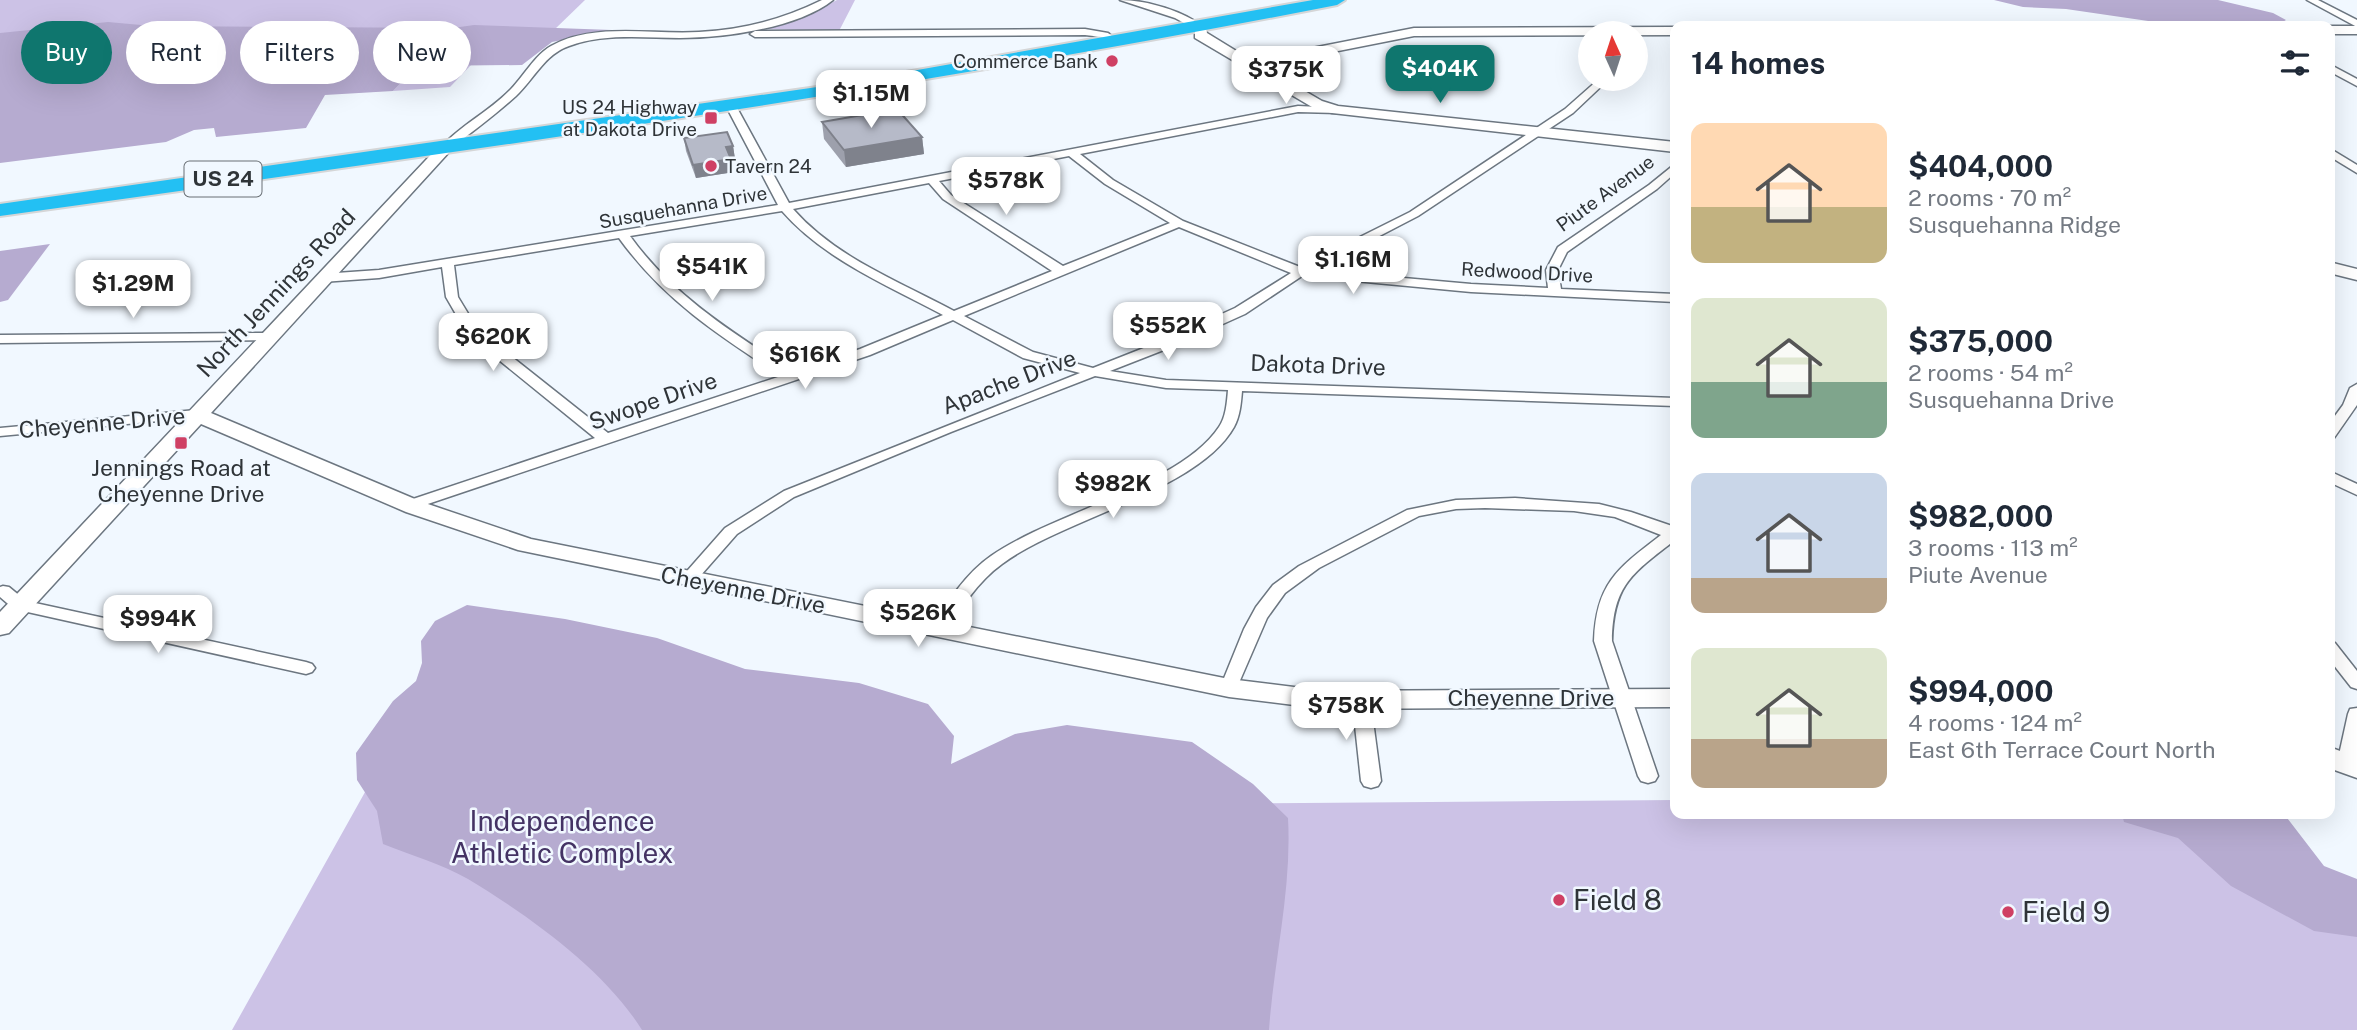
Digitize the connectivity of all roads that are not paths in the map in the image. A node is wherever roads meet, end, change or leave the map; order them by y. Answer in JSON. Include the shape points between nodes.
{"nodes":[{"id":1,"x":829,"y":0,"type":"edge"},
{"id":2,"x":1162,"y":0,"type":"edge"},
{"id":3,"x":1337,"y":0,"type":"edge"},
{"id":4,"x":2311,"y":0,"type":"edge"},
{"id":5,"x":1128,"y":2,"type":"edge"},
{"id":6,"x":2357,"y":24,"type":"edge"},
{"id":7,"x":1200,"y":28,"type":"junction"},
{"id":8,"x":2335,"y":30,"type":"edge"},
{"id":9,"x":2357,"y":30,"type":"edge"},
{"id":10,"x":1670,"y":31,"type":"edge"},
{"id":11,"x":1578,"y":32,"type":"edge"},
{"id":12,"x":1648,"y":32,"type":"edge"},
{"id":13,"x":700,"y":35,"type":"junction"},
{"id":14,"x":1115,"y":43,"type":"junction"},
{"id":15,"x":1242,"y":47,"type":"junction"},
{"id":16,"x":1227,"y":50,"type":"junction"},
{"id":17,"x":1257,"y":62,"type":"junction"},
{"id":18,"x":2335,"y":70,"type":"edge"},
{"id":19,"x":2357,"y":83,"type":"edge"},
{"id":20,"x":1591,"y":91,"type":"edge"},
{"id":21,"x":731,"y":106,"type":"junction"},
{"id":22,"x":1337,"y":110,"type":"junction"},
{"id":23,"x":1538,"y":133,"type":"junction"},
{"id":24,"x":1670,"y":146,"type":"edge"},
{"id":25,"x":446,"y":148,"type":"junction"},
{"id":26,"x":1073,"y":154,"type":"junction"},
{"id":27,"x":2335,"y":155,"type":"edge"},
{"id":28,"x":2357,"y":170,"type":"edge"},
{"id":29,"x":1670,"y":172,"type":"edge"},
{"id":30,"x":932,"y":180,"type":"junction"},
{"id":31,"x":785,"y":207,"type":"junction"},
{"id":32,"x":0,"y":210,"type":"edge"},
{"id":33,"x":1179,"y":223,"type":"junction"},
{"id":34,"x":623,"y":235,"type":"junction"},
{"id":35,"x":449,"y":263,"type":"junction"},
{"id":36,"x":2335,"y":269,"type":"edge"},
{"id":37,"x":1063,"y":272,"type":"junction"},
{"id":38,"x":1300,"y":272,"type":"junction"},
{"id":39,"x":2357,"y":275,"type":"edge"},
{"id":40,"x":322,"y":278,"type":"junction"},
{"id":41,"x":1555,"y":292,"type":"junction"},
{"id":42,"x":1670,"y":298,"type":"edge"},
{"id":43,"x":954,"y":317,"type":"junction"},
{"id":44,"x":267,"y":337,"type":"junction"},
{"id":45,"x":0,"y":339,"type":"edge"},
{"id":46,"x":1094,"y":372,"type":"junction"},
{"id":47,"x":792,"y":377,"type":"junction"},
{"id":48,"x":1236,"y":387,"type":"junction"},
{"id":49,"x":2357,"y":388,"type":"edge"},
{"id":50,"x":1670,"y":402,"type":"edge"},
{"id":51,"x":196,"y":414,"type":"junction"},
{"id":52,"x":2335,"y":426,"type":"edge"},
{"id":53,"x":0,"y":432,"type":"edge"},
{"id":54,"x":606,"y":439,"type":"junction"},
{"id":55,"x":2335,"y":479,"type":"edge"},
{"id":56,"x":2357,"y":490,"type":"edge"},
{"id":57,"x":410,"y":506,"type":"junction"},
{"id":58,"x":1670,"y":532,"type":"edge"},
{"id":59,"x":1670,"y":536,"type":"edge"},
{"id":60,"x":688,"y":579,"type":"junction"},
{"id":61,"x":3,"y":591,"type":"dead end"},
{"id":62,"x":20,"y":605,"type":"junction"},
{"id":63,"x":0,"y":627,"type":"edge"},
{"id":64,"x":939,"y":630,"type":"junction"},
{"id":65,"x":2335,"y":655,"type":"edge"},
{"id":66,"x":306,"y":668,"type":"dead end"},
{"id":67,"x":2357,"y":683,"type":"edge"},
{"id":68,"x":1229,"y":688,"type":"junction"},
{"id":69,"x":1361,"y":698,"type":"junction"},
{"id":70,"x":1622,"y":698,"type":"junction"},
{"id":71,"x":1670,"y":698,"type":"edge"},
{"id":72,"x":2357,"y":714,"type":"edge"},
{"id":73,"x":2345,"y":763,"type":"edge"},
{"id":74,"x":1648,"y":776,"type":"dead end"},
{"id":75,"x":1371,"y":781,"type":"dead end"}],
"edges":[{"from":1,"to":13,"type":"street","via":[[773,23]]},
{"from":2,"to":5,"type":"street"},
{"from":3,"to":7,"type":"highway","number":"US 24"},
{"from":4,"to":6,"type":"street"},
{"from":5,"to":7,"type":"street","via":[[1178,16]]},
{"from":7,"to":14,"type":"highway","number":"US 24"},
{"from":7,"to":15,"type":"street"},
{"from":7,"to":16,"type":"street","via":[[1200,35]]},
{"from":8,"to":9,"type":"street"},
{"from":10,"to":12,"type":"street"},
{"from":11,"to":17,"type":"street","via":[[1406,33]]},
{"from":13,"to":14,"type":"street","via":[[1085,32]]},
{"from":13,"to":25,"type":"street","via":[[605,36],[552,49],[513,93]]},
{"from":14,"to":21,"type":"highway","number":"US 24"},
{"from":15,"to":16,"type":"street"},
{"from":15,"to":17,"type":"street"},
{"from":16,"to":17,"type":"street"},
{"from":17,"to":22,"type":"street","via":[[1317,104]]},
{"from":18,"to":19,"type":"street"},
{"from":20,"to":23,"type":"street","name":"Apache Drive"},
{"from":21,"to":25,"type":"highway","number":"US 24"},
{"from":21,"to":31,"type":"street","name":"Dakota Drive"},
{"from":22,"to":23,"type":"street"},
{"from":22,"to":26,"type":"street","name":"Susquehanna Drive","via":[[1298,109]]},
{"from":23,"to":24,"type":"street"},
{"from":23,"to":38,"type":"street","name":"Apache Drive","via":[[1415,214]]},
{"from":25,"to":32,"type":"highway","number":"US 24"},
{"from":25,"to":40,"type":"street","name":"North Jennings Road"},
{"from":26,"to":30,"type":"street","name":"Susquehanna Drive"},
{"from":26,"to":33,"type":"street","name":"Redwood Drive","via":[[1108,182]]},
{"from":27,"to":28,"type":"street"},
{"from":29,"to":41,"type":"street","name":"Piute Avenue","via":[[1562,250],[1552,270]]},
{"from":30,"to":31,"type":"street","name":"Susquehanna Drive"},
{"from":30,"to":37,"type":"street","via":[[947,197]]},
{"from":31,"to":34,"type":"street","name":"Susquehanna Drive"},
{"from":31,"to":43,"type":"street","name":"Dakota Drive","via":[[834,252]]},
{"from":33,"to":37,"type":"street","name":"Swope Drive"},
{"from":33,"to":38,"type":"street","name":"Redwood Drive"},
{"from":34,"to":35,"type":"street","name":"Susquehanna Drive"},
{"from":34,"to":47,"type":"street","via":[[643,266],[669,292]]},
{"from":35,"to":40,"type":"street","name":"Susquehanna Drive"},
{"from":35,"to":54,"type":"street","via":[[452,296],[473,332]]},
{"from":36,"to":39,"type":"street"},
{"from":37,"to":43,"type":"street","name":"Swope Drive"},
{"from":38,"to":41,"type":"street","name":"Redwood Drive"},
{"from":38,"to":46,"type":"street","name":"Apache Drive","via":[[1240,311]]},
{"from":40,"to":44,"type":"street","name":"North Jennings Road"},
{"from":41,"to":42,"type":"street","name":"Redwood Drive"},
{"from":43,"to":46,"type":"street","name":"Dakota Drive","via":[[1028,355]]},
{"from":43,"to":47,"type":"street","name":"Swope Drive"},
{"from":44,"to":45,"type":"street"},
{"from":44,"to":51,"type":"street","name":"North Jennings Road"},
{"from":46,"to":48,"type":"street","name":"Dakota Drive","via":[[1166,384]]},
{"from":46,"to":60,"type":"street","name":"Apache Drive","via":[[789,494],[732,531]]},
{"from":47,"to":54,"type":"street","name":"Swope Drive"},
{"from":48,"to":50,"type":"street","name":"Dakota Drive"},
{"from":48,"to":64,"type":"street","via":[[1228,425],[1202,454],[1012,548],[976,577]]},
{"from":49,"to":52,"type":"street"},
{"from":51,"to":53,"type":"street","name":"Cheyenne Drive"},
{"from":51,"to":57,"type":"street","name":"Cheyenne Drive"},
{"from":51,"to":62,"type":"street","name":"North Jennings Road"},
{"from":54,"to":57,"type":"street","name":"Swope Drive"},
{"from":55,"to":56,"type":"street"},
{"from":57,"to":60,"type":"street","name":"Cheyenne Drive","via":[[526,545]]},
{"from":58,"to":68,"type":"street","via":[[1600,510],[1480,503],[1413,513],[1285,584],[1256,624]]},
{"from":59,"to":70,"type":"street","via":[[1623,572],[1604,607],[1603,641]]},
{"from":60,"to":64,"type":"street","name":"Cheyenne Drive"},
{"from":61,"to":62,"type":"street"},
{"from":62,"to":63,"type":"street","name":"North Jennings Road"},
{"from":62,"to":66,"type":"street"},
{"from":64,"to":68,"type":"street","name":"Cheyenne Drive"},
{"from":65,"to":67,"type":"street"},
{"from":68,"to":69,"type":"street","name":"Cheyenne Drive","via":[[1282,697]]},
{"from":69,"to":70,"type":"street","name":"Cheyenne Drive"},
{"from":69,"to":75,"type":"street"},
{"from":70,"to":71,"type":"street","name":"Cheyenne Drive"},
{"from":70,"to":74,"type":"street"},
{"from":72,"to":73,"type":"street"}]}
